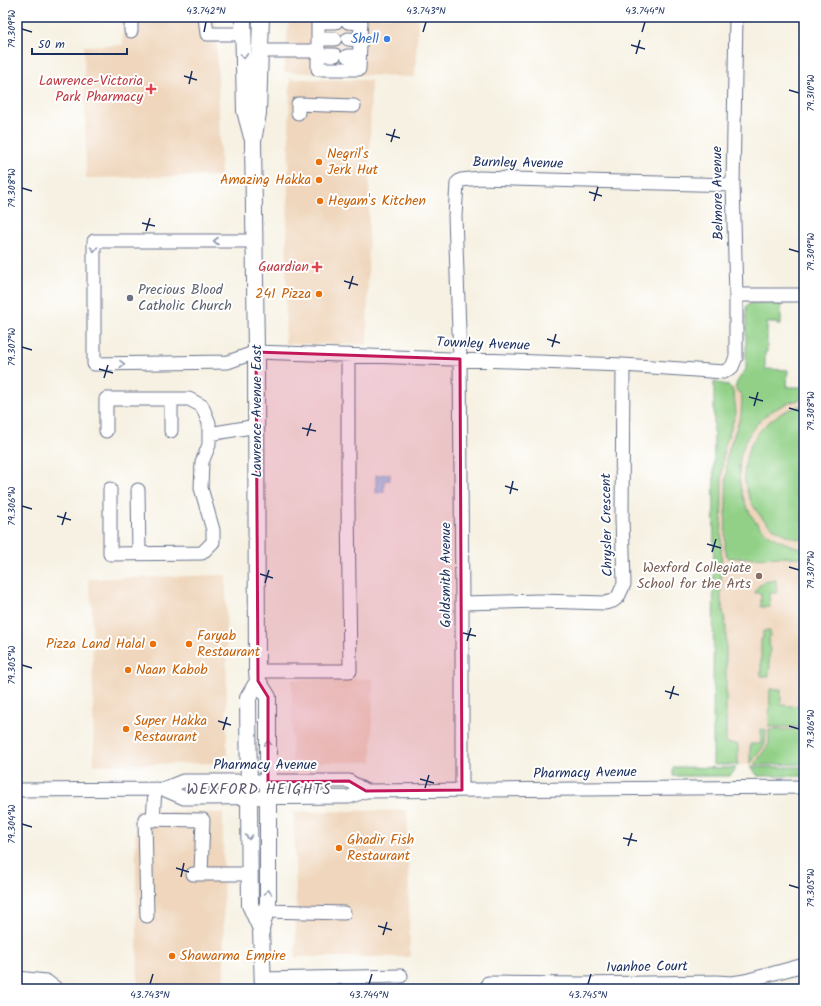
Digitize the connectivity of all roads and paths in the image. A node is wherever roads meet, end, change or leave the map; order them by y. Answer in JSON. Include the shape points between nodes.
{"nodes":[{"id":1,"x":131,"y":17,"type":"edge"},
{"id":2,"x":205,"y":17,"type":"edge"},
{"id":3,"x":243,"y":17,"type":"edge"},
{"id":4,"x":261,"y":17,"type":"edge"},
{"id":5,"x":736,"y":17,"type":"edge"},
{"id":6,"x":318,"y":19,"type":"edge"},
{"id":7,"x":352,"y":21,"type":"edge"},
{"id":8,"x":131,"y":30,"type":"dead end"},
{"id":9,"x":243,"y":34,"type":"junction"},
{"id":10,"x":348,"y":39,"type":"junction"},
{"id":11,"x":318,"y":48,"type":"junction"},
{"id":12,"x":261,"y":51,"type":"junction"},
{"id":13,"x":347,"y":56,"type":"junction"},
{"id":14,"x":354,"y":106,"type":"dead end"},
{"id":15,"x":298,"y":112,"type":"dead end"},
{"id":16,"x":253,"y":141,"type":"junction"},
{"id":17,"x":732,"y":185,"type":"junction"},
{"id":18,"x":255,"y":241,"type":"junction"},
{"id":19,"x":736,"y":295,"type":"junction"},
{"id":20,"x":804,"y":295,"type":"edge"},
{"id":21,"x":256,"y":352,"type":"junction"},
{"id":22,"x":348,"y":355,"type":"junction"},
{"id":23,"x":460,"y":359,"type":"junction"},
{"id":24,"x":623,"y":365,"type":"junction"},
{"id":25,"x":732,"y":367,"type":"joint"},
{"id":26,"x":171,"y":399,"type":"junction"},
{"id":27,"x":257,"y":426,"type":"junction"},
{"id":28,"x":106,"y":431,"type":"dead end"},
{"id":29,"x":171,"y":431,"type":"dead end"},
{"id":30,"x":209,"y":434,"type":"junction"},
{"id":31,"x":110,"y":489,"type":"dead end"},
{"id":32,"x":138,"y":490,"type":"dead end"},
{"id":33,"x":138,"y":553,"type":"junction"},
{"id":34,"x":462,"y":604,"type":"junction"},
{"id":35,"x":257,"y":676,"type":"junction"},
{"id":36,"x":248,"y":782,"type":"junction"},
{"id":37,"x":268,"y":782,"type":"junction"},
{"id":38,"x":804,"y":787,"type":"edge"},
{"id":39,"x":159,"y":789,"type":"junction"},
{"id":40,"x":17,"y":790,"type":"edge"},
{"id":41,"x":366,"y":790,"type":"junction"},
{"id":42,"x":462,"y":790,"type":"junction"},
{"id":43,"x":249,"y":798,"type":"junction"},
{"id":44,"x":269,"y":798,"type":"junction"},
{"id":45,"x":153,"y":820,"type":"junction"},
{"id":46,"x":249,"y":874,"type":"junction"},
{"id":47,"x":266,"y":911,"type":"junction"},
{"id":48,"x":344,"y":913,"type":"dead end"},
{"id":49,"x":148,"y":916,"type":"dead end"},
{"id":50,"x":261,"y":930,"type":"junction"},
{"id":51,"x":804,"y":964,"type":"edge"},
{"id":52,"x":400,"y":976,"type":"dead end"},
{"id":53,"x":17,"y":978,"type":"edge"},
{"id":54,"x":317,"y":983,"type":"edge"},
{"id":55,"x":488,"y":983,"type":"dead end"},
{"id":56,"x":263,"y":984,"type":"edge"},
{"id":57,"x":57,"y":989,"type":"edge"}],
"edges":[{"from":1,"to":8,"type":"street"},
{"from":2,"to":9,"type":"street","via":[[207,34]]},
{"from":3,"to":9,"type":"main road","name":"Lawrence Avenue East"},
{"from":4,"to":12,"type":"main road","name":"Lawrence Avenue East"},
{"from":5,"to":17,"type":"street","name":"Belmore Avenue"},
{"from":6,"to":7,"type":"street"},
{"from":6,"to":11,"type":"street"},
{"from":7,"to":10,"type":"street"},
{"from":9,"to":16,"type":"main road","name":"Lawrence Avenue East","one_way":true,"via":[[245,111]]},
{"from":10,"to":11,"type":"street"},
{"from":10,"to":13,"type":"street"},
{"from":11,"to":12,"type":"street"},
{"from":11,"to":13,"type":"street"},
{"from":11,"to":13,"type":"street","via":[[318,69],[359,69]]},
{"from":12,"to":16,"type":"main road","name":"Lawrence Avenue East","via":[[258,113]]},
{"from":14,"to":15,"type":"street","via":[[298,104]]},
{"from":16,"to":18,"type":"main road","name":"Lawrence Avenue East"},
{"from":17,"to":19,"type":"street","name":"Belmore Avenue"},
{"from":17,"to":23,"type":"street","name":"Burnley Avenue","via":[[488,178],[461,180],[456,188],[455,216]]},
{"from":18,"to":21,"type":"main road","name":"Lawrence Avenue East"},
{"from":18,"to":21,"type":"street","one_way":true,"via":[[94,241],[94,364],[228,362]]},
{"from":19,"to":20,"type":"street"},
{"from":19,"to":25,"type":"street","name":"Belmore Avenue","via":[[736,357]]},
{"from":21,"to":22,"type":"street","name":"Townley Avenue"},
{"from":21,"to":27,"type":"main road","name":"Lawrence Avenue East"},
{"from":22,"to":23,"type":"street","name":"Townley Avenue"},
{"from":22,"to":35,"type":"street","via":[[350,670]]},
{"from":23,"to":24,"type":"street","name":"Townley Avenue"},
{"from":23,"to":34,"type":"street","name":"Goldsmith Avenue"},
{"from":24,"to":25,"type":"street","name":"Townley Avenue","via":[[724,372]]},
{"from":24,"to":34,"type":"street","name":"Chrysler Crescent","via":[[624,584],[618,597],[605,603],[540,601]]},
{"from":26,"to":28,"type":"street","via":[[106,399]]},
{"from":26,"to":29,"type":"street"},
{"from":26,"to":30,"type":"street","via":[[189,399],[202,406],[209,423]]},
{"from":27,"to":30,"type":"street"},
{"from":27,"to":35,"type":"main road","name":"Lawrence Avenue East"},
{"from":30,"to":33,"type":"street","via":[[209,445],[202,462],[201,488],[213,530],[213,542],[202,553]]},
{"from":31,"to":33,"type":"street","via":[[110,554]]},
{"from":32,"to":33,"type":"street"},
{"from":34,"to":42,"type":"street","name":"Goldsmith Avenue"},
{"from":35,"to":36,"type":"main road","via":[[248,698]]},
{"from":37,"to":35,"type":"main road","one_way":true,"via":[[268,697]]},
{"from":36,"to":37,"type":"street","name":"Pharmacy Avenue"},
{"from":36,"to":39,"type":"street","name":"Pharmacy Avenue","via":[[182,781]]},
{"from":36,"to":43,"type":"main road"},
{"from":37,"to":41,"type":"street","name":"Pharmacy Avenue","via":[[349,781]]},
{"from":37,"to":44,"type":"main road"},
{"from":38,"to":42,"type":"street","name":"Pharmacy Avenue"},
{"from":39,"to":40,"type":"street","name":"Pharmacy Avenue"},
{"from":39,"to":43,"type":"street","name":"Pharmacy Avenue","via":[[184,798]]},
{"from":39,"to":45,"type":"street"},
{"from":41,"to":42,"type":"street","name":"Pharmacy Avenue"},
{"from":41,"to":44,"type":"street","name":"Pharmacy Avenue","via":[[349,797]]},
{"from":43,"to":44,"type":"street","name":"Pharmacy Avenue"},
{"from":43,"to":46,"type":"main road","one_way":true},
{"from":47,"to":44,"type":"main road","one_way":true},
{"from":45,"to":46,"type":"street","via":[[203,820],[197,873]]},
{"from":45,"to":49,"type":"street","via":[[145,819]]},
{"from":46,"to":50,"type":"main road","via":[[250,905]]},
{"from":47,"to":48,"type":"street"},
{"from":47,"to":50,"type":"main road"},
{"from":50,"to":56,"type":"main road"},
{"from":51,"to":55,"type":"street","name":"Ivanhoe Court","via":[[732,983]]},
{"from":52,"to":54,"type":"street"},
{"from":53,"to":57,"type":"street","via":[[46,980]]},
{"from":54,"to":56,"type":"street"}]}
